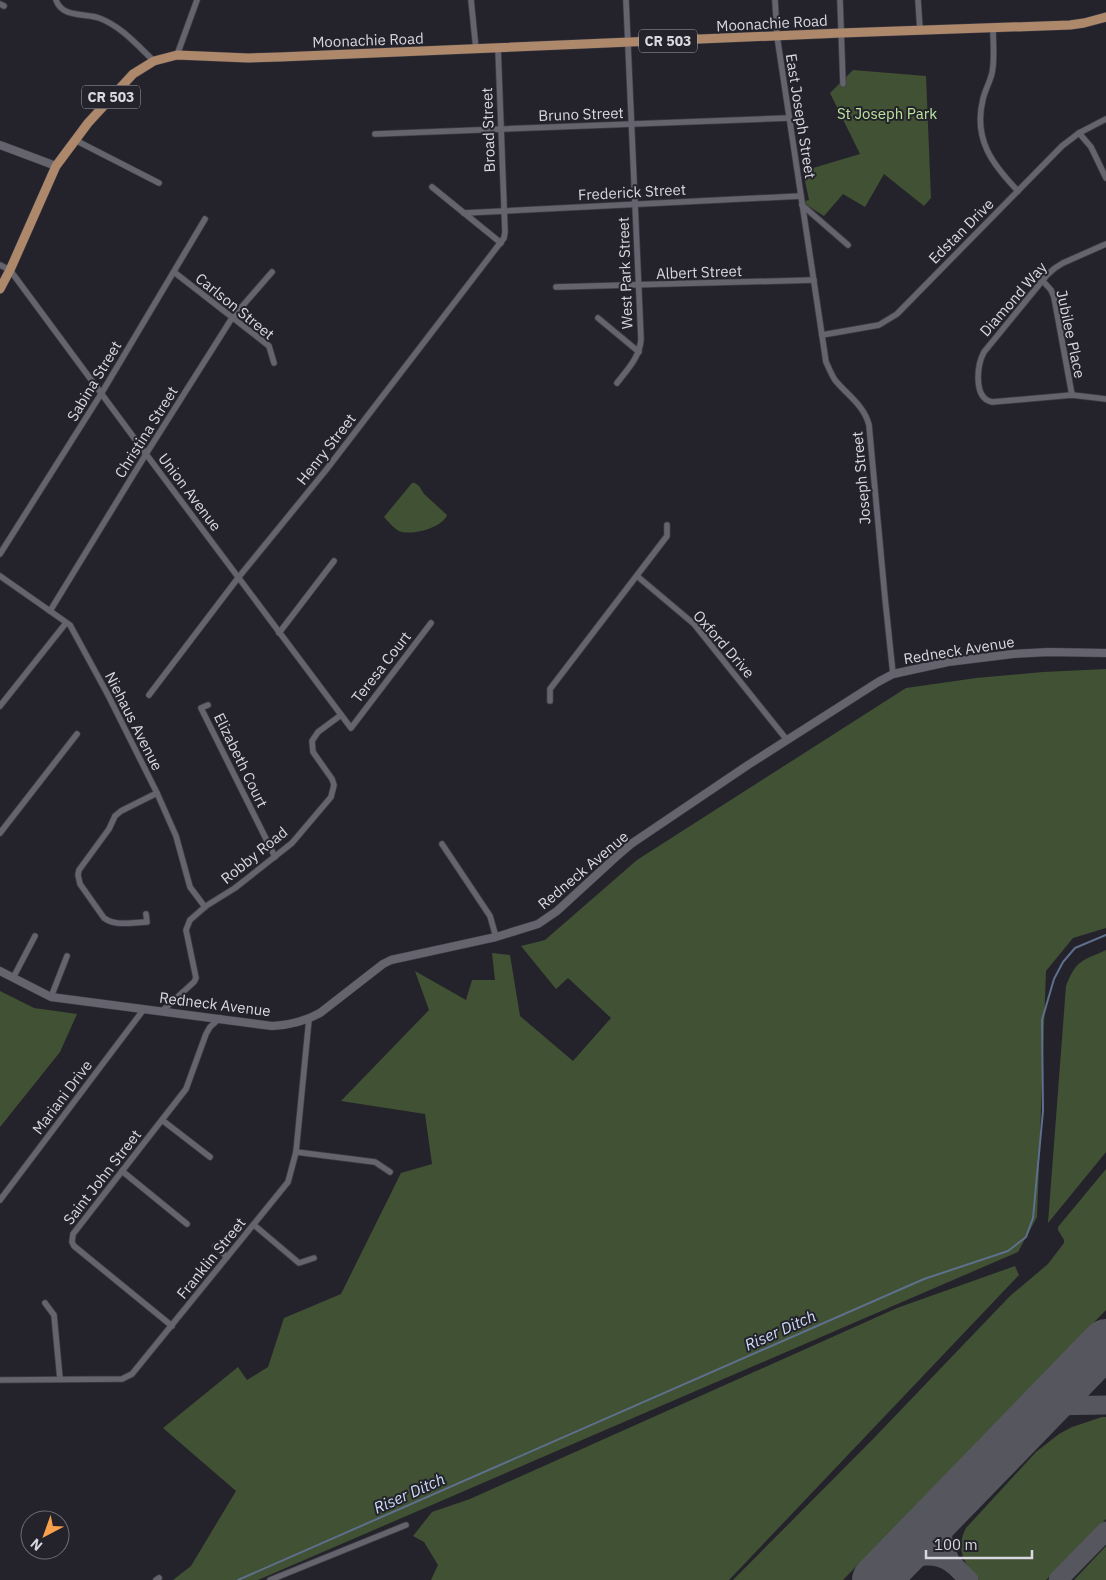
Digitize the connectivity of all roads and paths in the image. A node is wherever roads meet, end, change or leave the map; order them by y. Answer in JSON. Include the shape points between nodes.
{"nodes":[{"id":1,"x":56,"y":0,"type":"edge"},
{"id":2,"x":197,"y":0,"type":"edge"},
{"id":3,"x":471,"y":0,"type":"edge"},
{"id":4,"x":626,"y":0,"type":"edge"},
{"id":5,"x":775,"y":0,"type":"edge"},
{"id":6,"x":840,"y":0,"type":"edge"},
{"id":7,"x":918,"y":0,"type":"edge"},
{"id":8,"x":1106,"y":17,"type":"edge"},
{"id":9,"x":993,"y":28,"type":"junction"},
{"id":10,"x":920,"y":30,"type":"junction"},
{"id":11,"x":841,"y":33,"type":"junction"},
{"id":12,"x":777,"y":36,"type":"junction"},
{"id":13,"x":628,"y":42,"type":"junction"},
{"id":14,"x":498,"y":48,"type":"junction"},
{"id":15,"x":476,"y":49,"type":"junction"},
{"id":16,"x":177,"y":55,"type":"junction"},
{"id":17,"x":154,"y":61,"type":"junction"},
{"id":18,"x":843,"y":84,"type":"dead end"},
{"id":19,"x":789,"y":118,"type":"junction"},
{"id":20,"x":1106,"y":120,"type":"edge"},
{"id":21,"x":632,"y":124,"type":"junction"},
{"id":22,"x":501,"y":129,"type":"junction"},
{"id":23,"x":1079,"y":133,"type":"junction"},
{"id":24,"x":375,"y":134,"type":"dead end"},
{"id":25,"x":75,"y":140,"type":"junction"},
{"id":26,"x":0,"y":145,"type":"edge"},
{"id":27,"x":56,"y":166,"type":"junction"},
{"id":28,"x":1106,"y":178,"type":"edge"},
{"id":29,"x":159,"y":183,"type":"dead end"},
{"id":30,"x":432,"y":187,"type":"dead end"},
{"id":31,"x":1018,"y":191,"type":"junction"},
{"id":32,"x":801,"y":196,"type":"junction"},
{"id":33,"x":635,"y":204,"type":"junction"},
{"id":34,"x":802,"y":205,"type":"junction"},
{"id":35,"x":504,"y":211,"type":"junction"},
{"id":36,"x":464,"y":213,"type":"junction"},
{"id":37,"x":205,"y":219,"type":"dead end"},
{"id":38,"x":501,"y":243,"type":"junction"},
{"id":39,"x":1106,"y":244,"type":"edge"},
{"id":40,"x":848,"y":245,"type":"dead end"},
{"id":41,"x":0,"y":265,"type":"edge"},
{"id":42,"x":10,"y":270,"type":"junction"},
{"id":43,"x":174,"y":272,"type":"junction"},
{"id":44,"x":272,"y":272,"type":"dead end"},
{"id":45,"x":814,"y":280,"type":"junction"},
{"id":46,"x":1042,"y":280,"type":"junction"},
{"id":47,"x":638,"y":286,"type":"junction"},
{"id":48,"x":556,"y":287,"type":"dead end"},
{"id":49,"x":0,"y":289,"type":"edge"},
{"id":50,"x":232,"y":318,"type":"junction"},
{"id":51,"x":598,"y":318,"type":"dead end"},
{"id":52,"x":822,"y":335,"type":"junction"},
{"id":53,"x":639,"y":352,"type":"junction"},
{"id":54,"x":274,"y":363,"type":"dead end"},
{"id":55,"x":617,"y":383,"type":"dead end"},
{"id":56,"x":102,"y":394,"type":"junction"},
{"id":57,"x":1072,"y":395,"type":"junction"},
{"id":58,"x":1106,"y":399,"type":"edge"},
{"id":59,"x":146,"y":454,"type":"junction"},
{"id":60,"x":667,"y":524,"type":"dead end"},
{"id":61,"x":0,"y":554,"type":"edge"},
{"id":62,"x":334,"y":561,"type":"dead end"},
{"id":63,"x":0,"y":576,"type":"edge"},
{"id":64,"x":637,"y":576,"type":"junction"},
{"id":65,"x":238,"y":578,"type":"junction"},
{"id":66,"x":50,"y":611,"type":"junction"},
{"id":67,"x":66,"y":623,"type":"junction"},
{"id":68,"x":431,"y":623,"type":"dead end"},
{"id":69,"x":279,"y":633,"type":"junction"},
{"id":70,"x":1106,"y":652,"type":"edge"},
{"id":71,"x":893,"y":674,"type":"junction"},
{"id":72,"x":149,"y":695,"type":"dead end"},
{"id":73,"x":550,"y":701,"type":"dead end"},
{"id":74,"x":208,"y":705,"type":"dead end"},
{"id":75,"x":0,"y":706,"type":"edge"},
{"id":76,"x":341,"y":715,"type":"junction"},
{"id":77,"x":351,"y":728,"type":"joint"},
{"id":78,"x":77,"y":734,"type":"dead end"},
{"id":79,"x":787,"y":740,"type":"junction"},
{"id":80,"x":157,"y":793,"type":"junction"},
{"id":81,"x":0,"y":833,"type":"edge"},
{"id":82,"x":442,"y":844,"type":"dead end"},
{"id":83,"x":275,"y":857,"type":"junction"},
{"id":84,"x":205,"y":907,"type":"junction"},
{"id":85,"x":146,"y":914,"type":"dead end"},
{"id":86,"x":35,"y":936,"type":"dead end"},
{"id":87,"x":496,"y":937,"type":"junction"},
{"id":88,"x":67,"y":956,"type":"dead end"},
{"id":89,"x":0,"y":971,"type":"edge"},
{"id":90,"x":13,"y":978,"type":"junction"},
{"id":91,"x":51,"y":997,"type":"junction"},
{"id":92,"x":144,"y":1009,"type":"junction"},
{"id":93,"x":162,"y":1011,"type":"junction"},
{"id":94,"x":220,"y":1018,"type":"junction"},
{"id":95,"x":309,"y":1019,"type":"junction"},
{"id":96,"x":162,"y":1120,"type":"junction"},
{"id":97,"x":296,"y":1152,"type":"junction"},
{"id":98,"x":210,"y":1157,"type":"dead end"},
{"id":99,"x":122,"y":1171,"type":"junction"},
{"id":100,"x":390,"y":1172,"type":"dead end"},
{"id":101,"x":0,"y":1200,"type":"edge"},
{"id":102,"x":187,"y":1224,"type":"dead end"},
{"id":103,"x":254,"y":1226,"type":"junction"},
{"id":104,"x":215,"y":1246,"type":"dead end"},
{"id":105,"x":227,"y":1257,"type":"junction"},
{"id":106,"x":314,"y":1258,"type":"dead end"},
{"id":107,"x":45,"y":1303,"type":"dead end"},
{"id":108,"x":172,"y":1326,"type":"junction"},
{"id":109,"x":60,"y":1379,"type":"junction"},
{"id":110,"x":0,"y":1380,"type":"edge"},
{"id":111,"x":406,"y":1525,"type":"dead end"},
{"id":112,"x":270,"y":1580,"type":"edge"}],
"edges":[{"from":1,"to":17,"type":"street","via":[[64,11],[95,17],[114,25]]},
{"from":2,"to":16,"type":"street"},
{"from":3,"to":15,"type":"street"},
{"from":4,"to":13,"type":"street","name":"West Park Street"},
{"from":5,"to":12,"type":"street","name":"East Joseph Street"},
{"from":6,"to":11,"type":"street"},
{"from":7,"to":10,"type":"street"},
{"from":8,"to":9,"type":"main road","name":"Moonachie Road","number":"CR 503","via":[[1070,25]]},
{"from":9,"to":10,"type":"main road","name":"Moonachie Road","number":"CR 503"},
{"from":9,"to":31,"type":"street","via":[[992,74],[981,111],[983,136],[996,167]]},
{"from":10,"to":11,"type":"main road","name":"Moonachie Road","number":"CR 503"},
{"from":11,"to":12,"type":"main road","name":"Moonachie Road","number":"CR 503"},
{"from":11,"to":18,"type":"street"},
{"from":12,"to":13,"type":"main road","name":"Moonachie Road","number":"CR 503"},
{"from":12,"to":19,"type":"street","name":"East Joseph Street"},
{"from":13,"to":14,"type":"main road","name":"Moonachie Road","number":"CR 503"},
{"from":13,"to":21,"type":"street","name":"West Park Street"},
{"from":14,"to":15,"type":"main road","name":"Moonachie Road","number":"CR 503"},
{"from":14,"to":22,"type":"street","name":"Broad Street"},
{"from":15,"to":16,"type":"main road","name":"Moonachie Road","number":"CR 503","via":[[257,58]]},
{"from":16,"to":17,"type":"main road","number":"CR 503"},
{"from":17,"to":25,"type":"main road","number":"CR 503","via":[[123,83]]},
{"from":19,"to":21,"type":"street","name":"Bruno Street"},
{"from":19,"to":32,"type":"street","name":"East Joseph Street"},
{"from":20,"to":23,"type":"street","name":"Edstan Drive"},
{"from":21,"to":22,"type":"street","name":"Bruno Street"},
{"from":21,"to":33,"type":"street","name":"West Park Street"},
{"from":22,"to":24,"type":"street","name":"Bruno Street"},
{"from":22,"to":35,"type":"street","name":"Broad Street"},
{"from":23,"to":28,"type":"street","via":[[1091,147]]},
{"from":23,"to":31,"type":"street","name":"Edstan Drive"},
{"from":25,"to":27,"type":"main road","number":"CR 503"},
{"from":25,"to":29,"type":"street"},
{"from":26,"to":27,"type":"street"},
{"from":27,"to":42,"type":"main road","number":"CR 503"},
{"from":30,"to":36,"type":"street"},
{"from":31,"to":52,"type":"street","name":"Edstan Drive","via":[[897,314],[870,327]]},
{"from":32,"to":33,"type":"street","name":"Frederick Street"},
{"from":32,"to":34,"type":"street","name":"East Joseph Street"},
{"from":33,"to":35,"type":"street","name":"Frederick Street"},
{"from":33,"to":47,"type":"street","name":"West Park Street"},
{"from":34,"to":40,"type":"street"},
{"from":34,"to":45,"type":"street","name":"Joseph Street"},
{"from":35,"to":36,"type":"street","name":"Frederick Street"},
{"from":35,"to":38,"type":"street","name":"Henry Street","via":[[505,232]]},
{"from":36,"to":38,"type":"street"},
{"from":37,"to":43,"type":"street","name":"Sabina Street"},
{"from":38,"to":65,"type":"street","name":"Henry Street","via":[[326,470]]},
{"from":39,"to":46,"type":"street","name":"Diamond Way","via":[[1063,263]]},
{"from":41,"to":42,"type":"street"},
{"from":42,"to":49,"type":"main road","number":"CR 503"},
{"from":42,"to":56,"type":"street","name":"Union Avenue"},
{"from":43,"to":50,"type":"street","name":"Carlson Street"},
{"from":43,"to":56,"type":"street","name":"Sabina Street"},
{"from":44,"to":50,"type":"street","name":"Christina Street"},
{"from":45,"to":47,"type":"street","name":"Albert Street"},
{"from":45,"to":52,"type":"street","name":"Joseph Street"},
{"from":46,"to":57,"type":"street","name":"Jubilee Place","via":[[1054,297]]},
{"from":46,"to":57,"type":"street","name":"Diamond Way","via":[[980,358],[980,393],[992,402]]},
{"from":47,"to":48,"type":"street","name":"Albert Street"},
{"from":47,"to":53,"type":"street","name":"West Park Street"},
{"from":50,"to":54,"type":"street","name":"Carlson Street","via":[[269,346]]},
{"from":50,"to":59,"type":"street","name":"Christina Street"},
{"from":51,"to":53,"type":"street"},
{"from":52,"to":71,"type":"street","name":"Joseph Street","via":[[830,372],[862,409],[869,424]]},
{"from":53,"to":55,"type":"street"},
{"from":56,"to":59,"type":"street","name":"Union Avenue"},
{"from":56,"to":61,"type":"street","name":"Sabina Street"},
{"from":57,"to":58,"type":"street"},
{"from":59,"to":65,"type":"street","name":"Union Avenue"},
{"from":59,"to":66,"type":"street","name":"Christina Street"},
{"from":60,"to":64,"type":"street","via":[[667,536]]},
{"from":62,"to":69,"type":"street"},
{"from":63,"to":66,"type":"street","name":"Niehaus Avenue"},
{"from":64,"to":73,"type":"street","via":[[550,689]]},
{"from":64,"to":79,"type":"street","name":"Oxford Drive","via":[[694,624]]},
{"from":65,"to":69,"type":"street","name":"Union Avenue"},
{"from":65,"to":72,"type":"street","name":"Henry Street"},
{"from":66,"to":67,"type":"street","name":"Niehaus Avenue"},
{"from":67,"to":75,"type":"street"},
{"from":67,"to":80,"type":"street","name":"Niehaus Avenue","via":[[108,695]]},
{"from":68,"to":77,"type":"street","name":"Teresa Court"},
{"from":69,"to":76,"type":"street","name":"Union Avenue"},
{"from":70,"to":71,"type":"street","name":"Redneck Avenue","via":[[1013,654],[948,662]]},
{"from":71,"to":79,"type":"street","name":"Redneck Avenue"},
{"from":74,"to":83,"type":"street","name":"Elizabeth Court","via":[[202,708]]},
{"from":76,"to":77,"type":"street","name":"Union Avenue"},
{"from":76,"to":83,"type":"street","name":"Robby Road","via":[[318,732],[312,741],[313,752],[332,779],[331,797],[292,843]]},
{"from":78,"to":81,"type":"street"},
{"from":79,"to":87,"type":"street","name":"Redneck Avenue","via":[[632,844],[548,919]]},
{"from":80,"to":84,"type":"street","name":"Niehaus Avenue","via":[[176,836],[190,888]]},
{"from":80,"to":85,"type":"street","via":[[115,816],[78,875],[80,884],[109,922],[147,922]]},
{"from":82,"to":87,"type":"street","via":[[490,916]]},
{"from":83,"to":84,"type":"street","name":"Robby Road"},
{"from":84,"to":93,"type":"street","name":"Robby Road","via":[[190,920],[186,930],[196,978]]},
{"from":86,"to":90,"type":"street"},
{"from":87,"to":95,"type":"street","name":"Redneck Avenue","via":[[391,960]]},
{"from":88,"to":91,"type":"street"},
{"from":89,"to":90,"type":"street","name":"Redneck Avenue"},
{"from":90,"to":91,"type":"street","name":"Redneck Avenue"},
{"from":91,"to":92,"type":"street","name":"Redneck Avenue"},
{"from":92,"to":93,"type":"street","name":"Redneck Avenue"},
{"from":92,"to":101,"type":"street","name":"Mariani Drive"},
{"from":93,"to":94,"type":"street","name":"Redneck Avenue"},
{"from":94,"to":95,"type":"street","name":"Redneck Avenue","via":[[272,1026]]},
{"from":94,"to":96,"type":"street","name":"Saint John Street","via":[[206,1034],[186,1088]]},
{"from":95,"to":97,"type":"street","name":"Franklin Street"},
{"from":96,"to":98,"type":"street"},
{"from":96,"to":99,"type":"street","name":"Saint John Street"},
{"from":97,"to":100,"type":"street","via":[[375,1162]]},
{"from":97,"to":103,"type":"street","name":"Franklin Street","via":[[288,1182]]},
{"from":99,"to":102,"type":"street"},
{"from":99,"to":108,"type":"street","name":"Saint John Street","via":[[73,1234],[72,1242]]},
{"from":103,"to":105,"type":"street","name":"Franklin Street"},
{"from":103,"to":106,"type":"street","via":[[299,1263]]},
{"from":104,"to":105,"type":"street"},
{"from":105,"to":108,"type":"street","name":"Franklin Street"},
{"from":107,"to":109,"type":"street","via":[[54,1315]]},
{"from":108,"to":109,"type":"street","name":"Franklin Street","via":[[127,1377]]},
{"from":109,"to":110,"type":"street","name":"Franklin Street"},
{"from":111,"to":112,"type":"street"}]}
